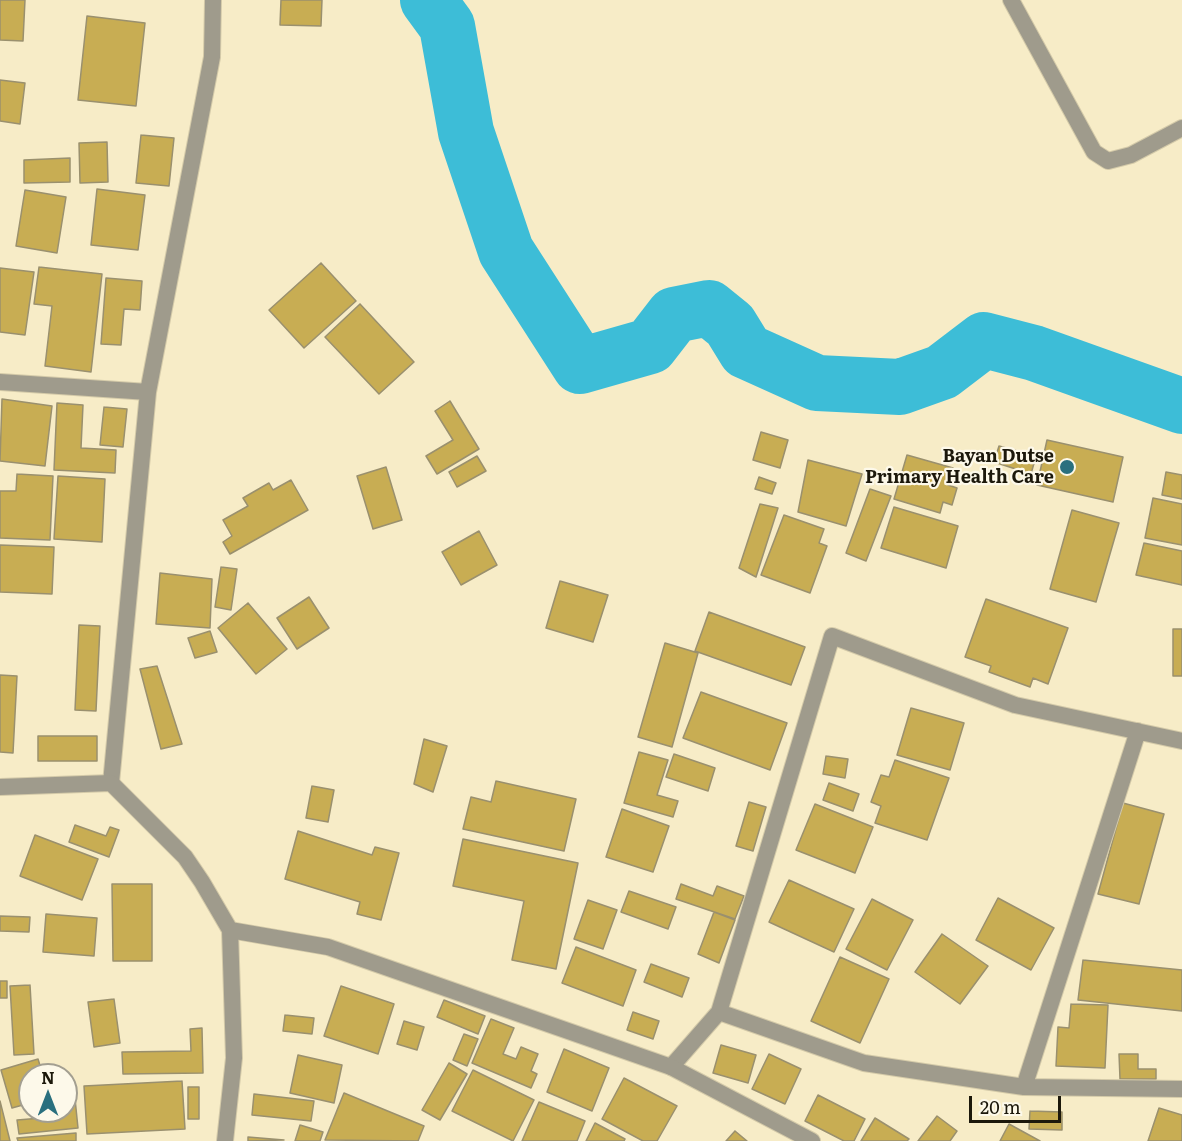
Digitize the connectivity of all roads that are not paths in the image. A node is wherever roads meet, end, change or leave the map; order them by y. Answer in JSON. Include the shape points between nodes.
{"nodes":[{"id":1,"x":213,"y":0,"type":"edge"},
{"id":2,"x":1011,"y":0,"type":"edge"},
{"id":3,"x":1182,"y":128,"type":"edge"},
{"id":4,"x":0,"y":382,"type":"edge"},
{"id":5,"x":148,"y":392,"type":"junction"},
{"id":6,"x":1138,"y":731,"type":"junction"},
{"id":7,"x":1182,"y":741,"type":"edge"},
{"id":8,"x":111,"y":783,"type":"junction"},
{"id":9,"x":0,"y":787,"type":"edge"},
{"id":10,"x":230,"y":930,"type":"junction"},
{"id":11,"x":719,"y":1012,"type":"junction"},
{"id":12,"x":671,"y":1066,"type":"junction"},
{"id":13,"x":1024,"y":1087,"type":"junction"},
{"id":14,"x":1182,"y":1089,"type":"edge"},
{"id":15,"x":225,"y":1141,"type":"edge"},
{"id":16,"x":812,"y":1141,"type":"edge"}],
"edges":[{"from":1,"to":5,"type":"street","via":[[212,57]]},
{"from":2,"to":3,"type":"street","via":[[1094,152],[1108,161],[1131,155]]},
{"from":4,"to":5,"type":"street"},
{"from":5,"to":8,"type":"street"},
{"from":6,"to":7,"type":"street"},
{"from":6,"to":11,"type":"street","via":[[1014,705],[832,636]]},
{"from":6,"to":13,"type":"street"},
{"from":8,"to":9,"type":"street"},
{"from":8,"to":10,"type":"street","via":[[185,856]]},
{"from":10,"to":12,"type":"street","via":[[328,947]]},
{"from":10,"to":15,"type":"street","via":[[234,1058]]},
{"from":11,"to":12,"type":"street"},
{"from":11,"to":13,"type":"street","via":[[864,1064]]},
{"from":12,"to":16,"type":"street"},
{"from":13,"to":14,"type":"street"}]}
